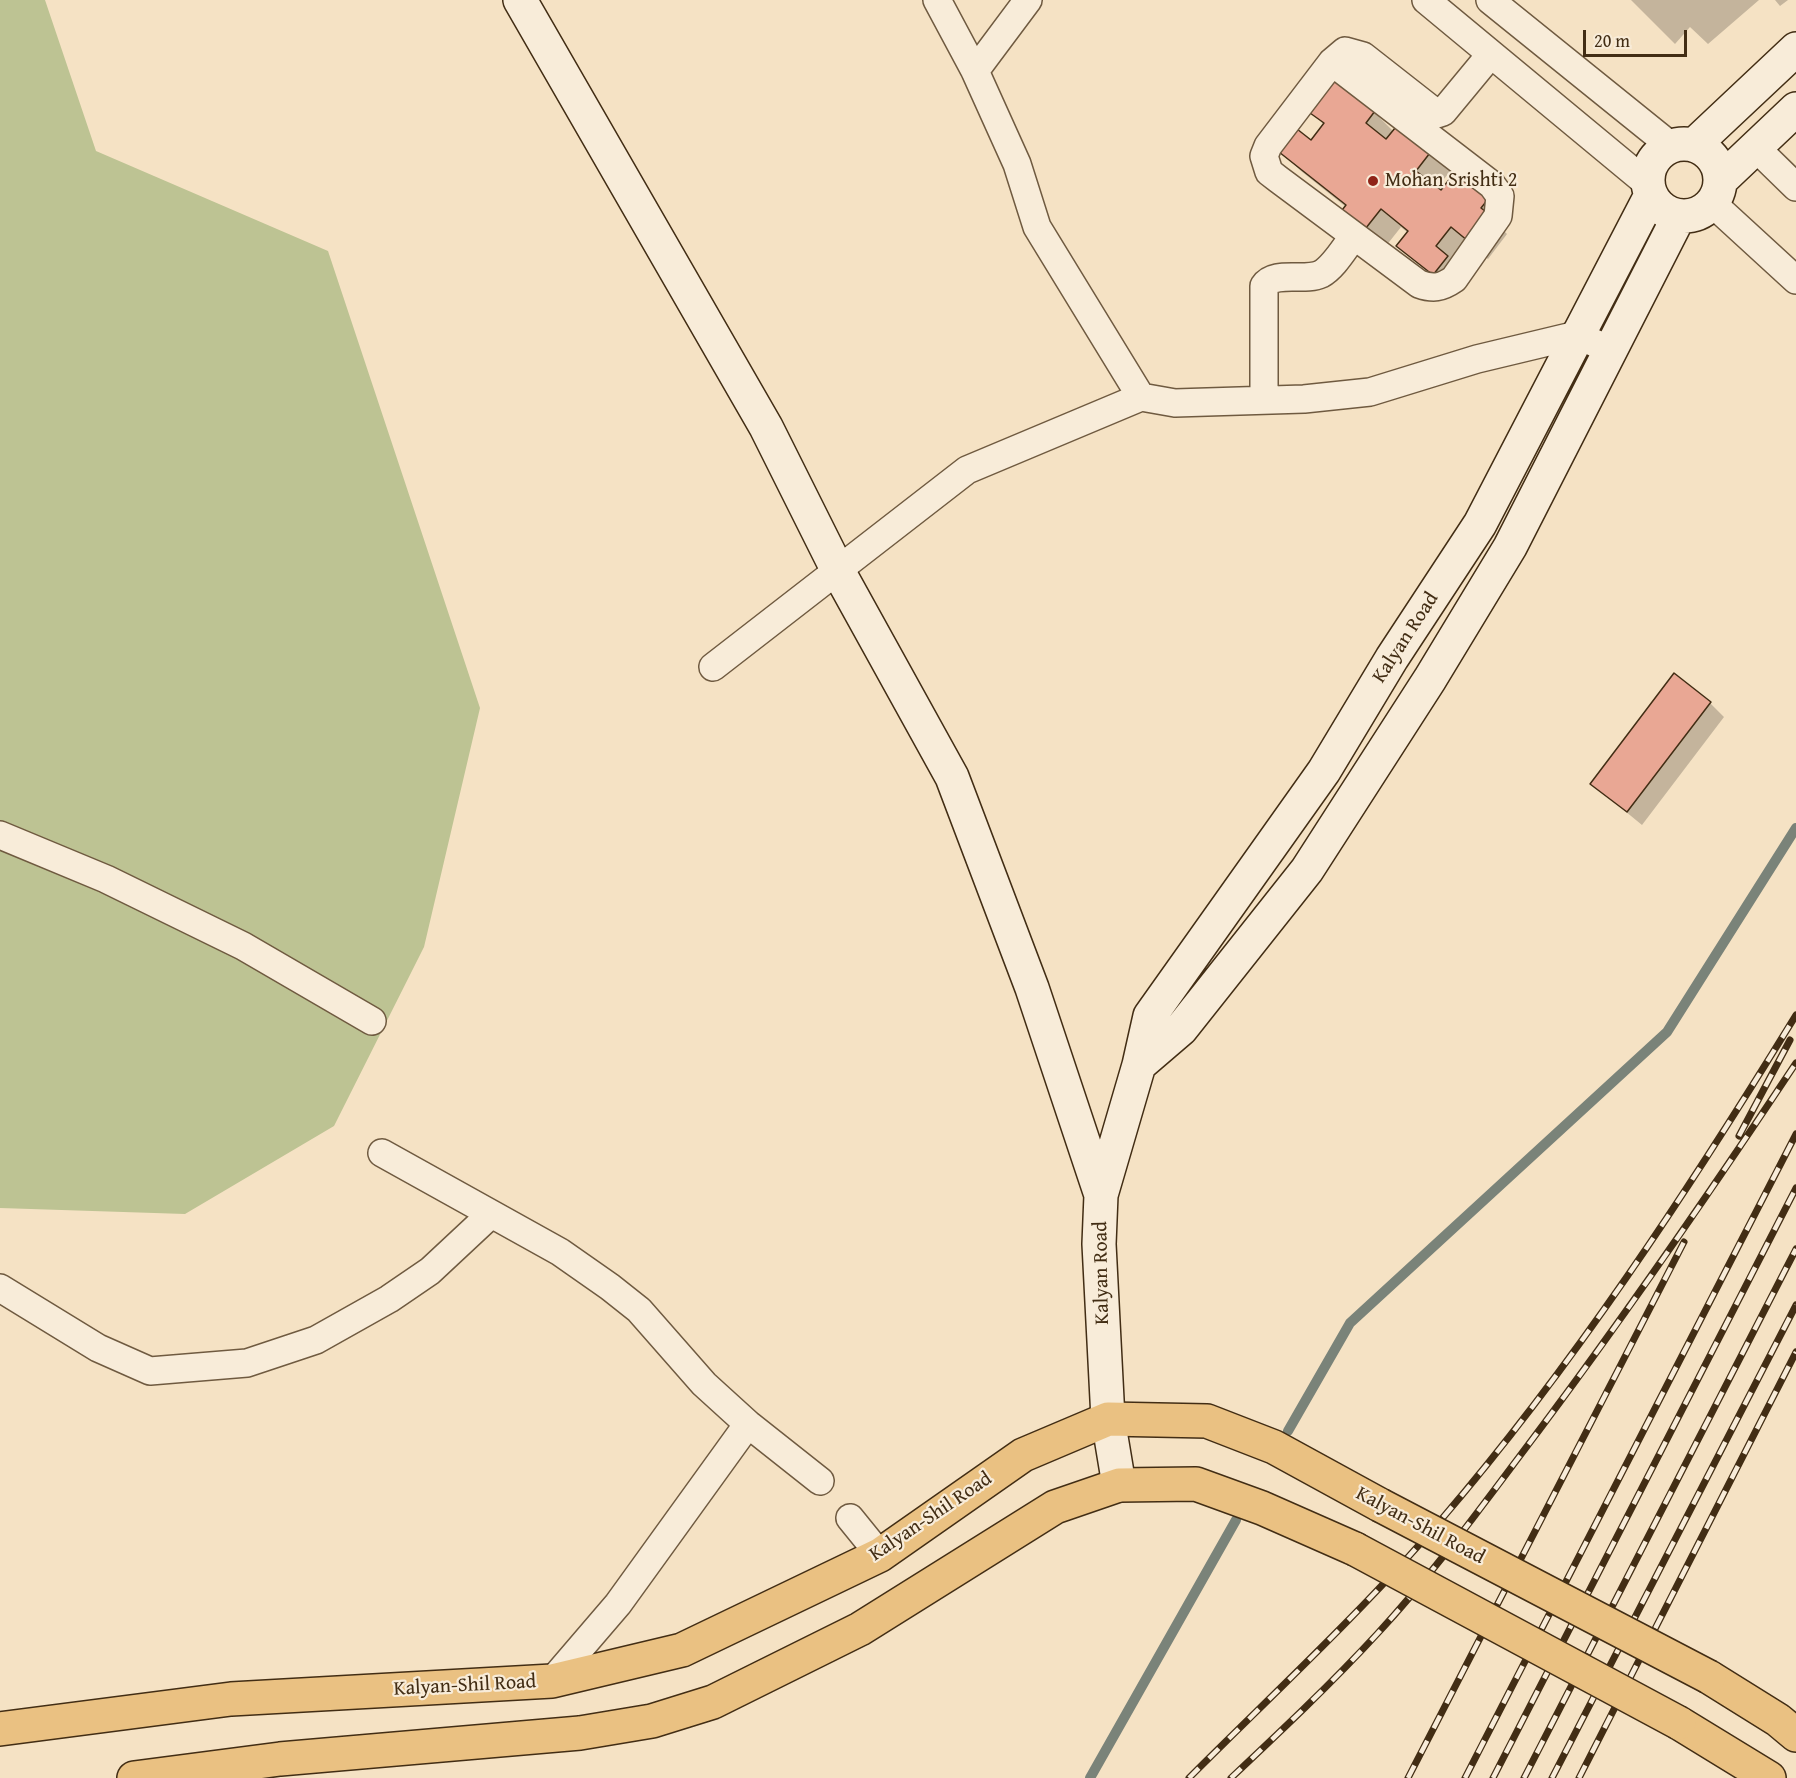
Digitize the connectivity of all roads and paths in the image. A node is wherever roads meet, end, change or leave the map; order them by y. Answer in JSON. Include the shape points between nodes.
{"nodes":[{"id":1,"x":519,"y":0,"type":"edge"},
{"id":2,"x":937,"y":0,"type":"edge"},
{"id":3,"x":1028,"y":0,"type":"edge"},
{"id":4,"x":1426,"y":0,"type":"edge"},
{"id":5,"x":1477,"y":0,"type":"edge"},
{"id":6,"x":1490,"y":0,"type":"edge"},
{"id":7,"x":1457,"y":25,"type":"junction"},
{"id":8,"x":1796,"y":49,"type":"edge"},
{"id":9,"x":1491,"y":54,"type":"junction"},
{"id":10,"x":1332,"y":62,"type":"junction"},
{"id":11,"x":975,"y":71,"type":"junction"},
{"id":12,"x":1796,"y":109,"type":"edge"},
{"id":13,"x":1682,"y":146,"type":"junction"},
{"id":14,"x":1755,"y":147,"type":"junction"},
{"id":15,"x":1796,"y":187,"type":"edge"},
{"id":16,"x":1650,"y":190,"type":"junction"},
{"id":17,"x":1716,"y":192,"type":"junction"},
{"id":18,"x":1679,"y":216,"type":"junction"},
{"id":19,"x":1354,"y":236,"type":"junction"},
{"id":20,"x":1796,"y":280,"type":"edge"},
{"id":21,"x":1577,"y":335,"type":"junction"},
{"id":22,"x":1610,"y":350,"type":"junction"},
{"id":23,"x":1141,"y":396,"type":"junction"},
{"id":24,"x":1264,"y":400,"type":"junction"},
{"id":25,"x":837,"y":569,"type":"junction"},
{"id":26,"x":713,"y":667,"type":"dead end"},
{"id":27,"x":0,"y":835,"type":"edge"},
{"id":28,"x":372,"y":1021,"type":"dead end"},
{"id":29,"x":1139,"y":1065,"type":"junction"},
{"id":30,"x":382,"y":1153,"type":"dead end"},
{"id":31,"x":1101,"y":1195,"type":"junction"},
{"id":32,"x":490,"y":1215,"type":"junction"},
{"id":33,"x":0,"y":1288,"type":"edge"},
{"id":34,"x":1107,"y":1419,"type":"junction"},
{"id":35,"x":748,"y":1424,"type":"junction"},
{"id":36,"x":820,"y":1481,"type":"dead end"},
{"id":37,"x":1119,"y":1485,"type":"junction"},
{"id":38,"x":850,"y":1518,"type":"dead end"},
{"id":39,"x":880,"y":1555,"type":"junction"},
{"id":40,"x":552,"y":1681,"type":"junction"},
{"id":41,"x":0,"y":1729,"type":"edge"},
{"id":42,"x":1796,"y":1735,"type":"edge"},
{"id":43,"x":1796,"y":1772,"type":"edge"},
{"id":44,"x":134,"y":1778,"type":"edge"},
{"id":45,"x":1769,"y":1778,"type":"edge"},
{"id":46,"x":1791,"y":1778,"type":"edge"}],
"edges":[{"from":1,"to":25,"type":"main road","via":[[766,427]]},
{"from":2,"to":11,"type":"street"},
{"from":3,"to":11,"type":"street"},
{"from":4,"to":7,"type":"street"},
{"from":5,"to":7,"type":"street"},
{"from":6,"to":13,"type":"street"},
{"from":7,"to":9,"type":"street"},
{"from":8,"to":13,"type":"main road"},
{"from":9,"to":10,"type":"street","via":[[1443,112],[1437,114],[1355,51],[1345,51]]},
{"from":9,"to":16,"type":"street"},
{"from":10,"to":19,"type":"street","via":[[1264,156],[1269,172]]},
{"from":10,"to":19,"type":"street","via":[[1492,185],[1500,196],[1498,216],[1454,279],[1443,286],[1430,288],[1419,284]]},
{"from":11,"to":23,"type":"street","via":[[1017,164],[1037,227]]},
{"from":12,"to":14,"type":"main road"},
{"from":13,"to":16,"type":"main road","via":[[1653,162]]},
{"from":13,"to":17,"type":"main road","via":[[1713,159]]},
{"from":14,"to":15,"type":"street"},
{"from":14,"to":17,"type":"main road"},
{"from":16,"to":18,"type":"main road","via":[[1658,206]]},
{"from":16,"to":21,"type":"main road","name":"Kalyan Road"},
{"from":17,"to":18,"type":"main road","via":[[1697,213]]},
{"from":17,"to":20,"type":"street"},
{"from":18,"to":22,"type":"main road","name":"Kalyan Road"},
{"from":19,"to":24,"type":"street","via":[[1322,274],[1309,279],[1275,278],[1264,286]]},
{"from":21,"to":22,"type":"street"},
{"from":21,"to":24,"type":"street","via":[[1477,359],[1370,392]]},
{"from":21,"to":29,"type":"main road","name":"Kalyan Road","via":[[1480,524],[1324,771],[1150,1016]]},
{"from":22,"to":29,"type":"main road","name":"Kalyan Road","via":[[1510,547],[1306,870],[1181,1029]]},
{"from":23,"to":24,"type":"street","via":[[1175,403]]},
{"from":23,"to":25,"type":"street","via":[[967,470]]},
{"from":25,"to":26,"type":"street"},
{"from":25,"to":31,"type":"main road","via":[[952,777],[1032,988]]},
{"from":27,"to":28,"type":"street","via":[[106,879],[243,946]]},
{"from":29,"to":31,"type":"main road","name":"Kalyan Road"},
{"from":30,"to":32,"type":"street"},
{"from":31,"to":34,"type":"main road","name":"Kalyan Road","via":[[1099,1244]]},
{"from":32,"to":33,"type":"street","via":[[430,1271],[389,1299],[316,1340],[247,1364],[150,1371],[98,1348]]},
{"from":32,"to":35,"type":"street","via":[[560,1252],[625,1298],[704,1384]]},
{"from":34,"to":37,"type":"main road","name":"Kalyan Road"},
{"from":34,"to":39,"type":"main road","name":"Kalyan-Shil Road","via":[[1023,1455]]},
{"from":34,"to":42,"type":"main road","name":"Kalyan-Shil Road","bridge":true,"via":[[1207,1421],[1274,1447],[1708,1677]]},
{"from":35,"to":36,"type":"street"},
{"from":35,"to":40,"type":"street","via":[[618,1604]]},
{"from":37,"to":44,"type":"main road","via":[[1055,1507],[860,1629],[713,1702],[652,1721],[580,1733],[280,1759]]},
{"from":37,"to":45,"type":"main road","bridge":true,"via":[[1196,1484],[1354,1549],[1679,1723]]},
{"from":38,"to":39,"type":"street"},
{"from":39,"to":40,"type":"main road","name":"Kalyan-Shil Road","via":[[682,1650]]},
{"from":40,"to":41,"type":"main road","name":"Kalyan-Shil Road","via":[[231,1700]]},
{"from":43,"to":46,"type":"main road"}]}
